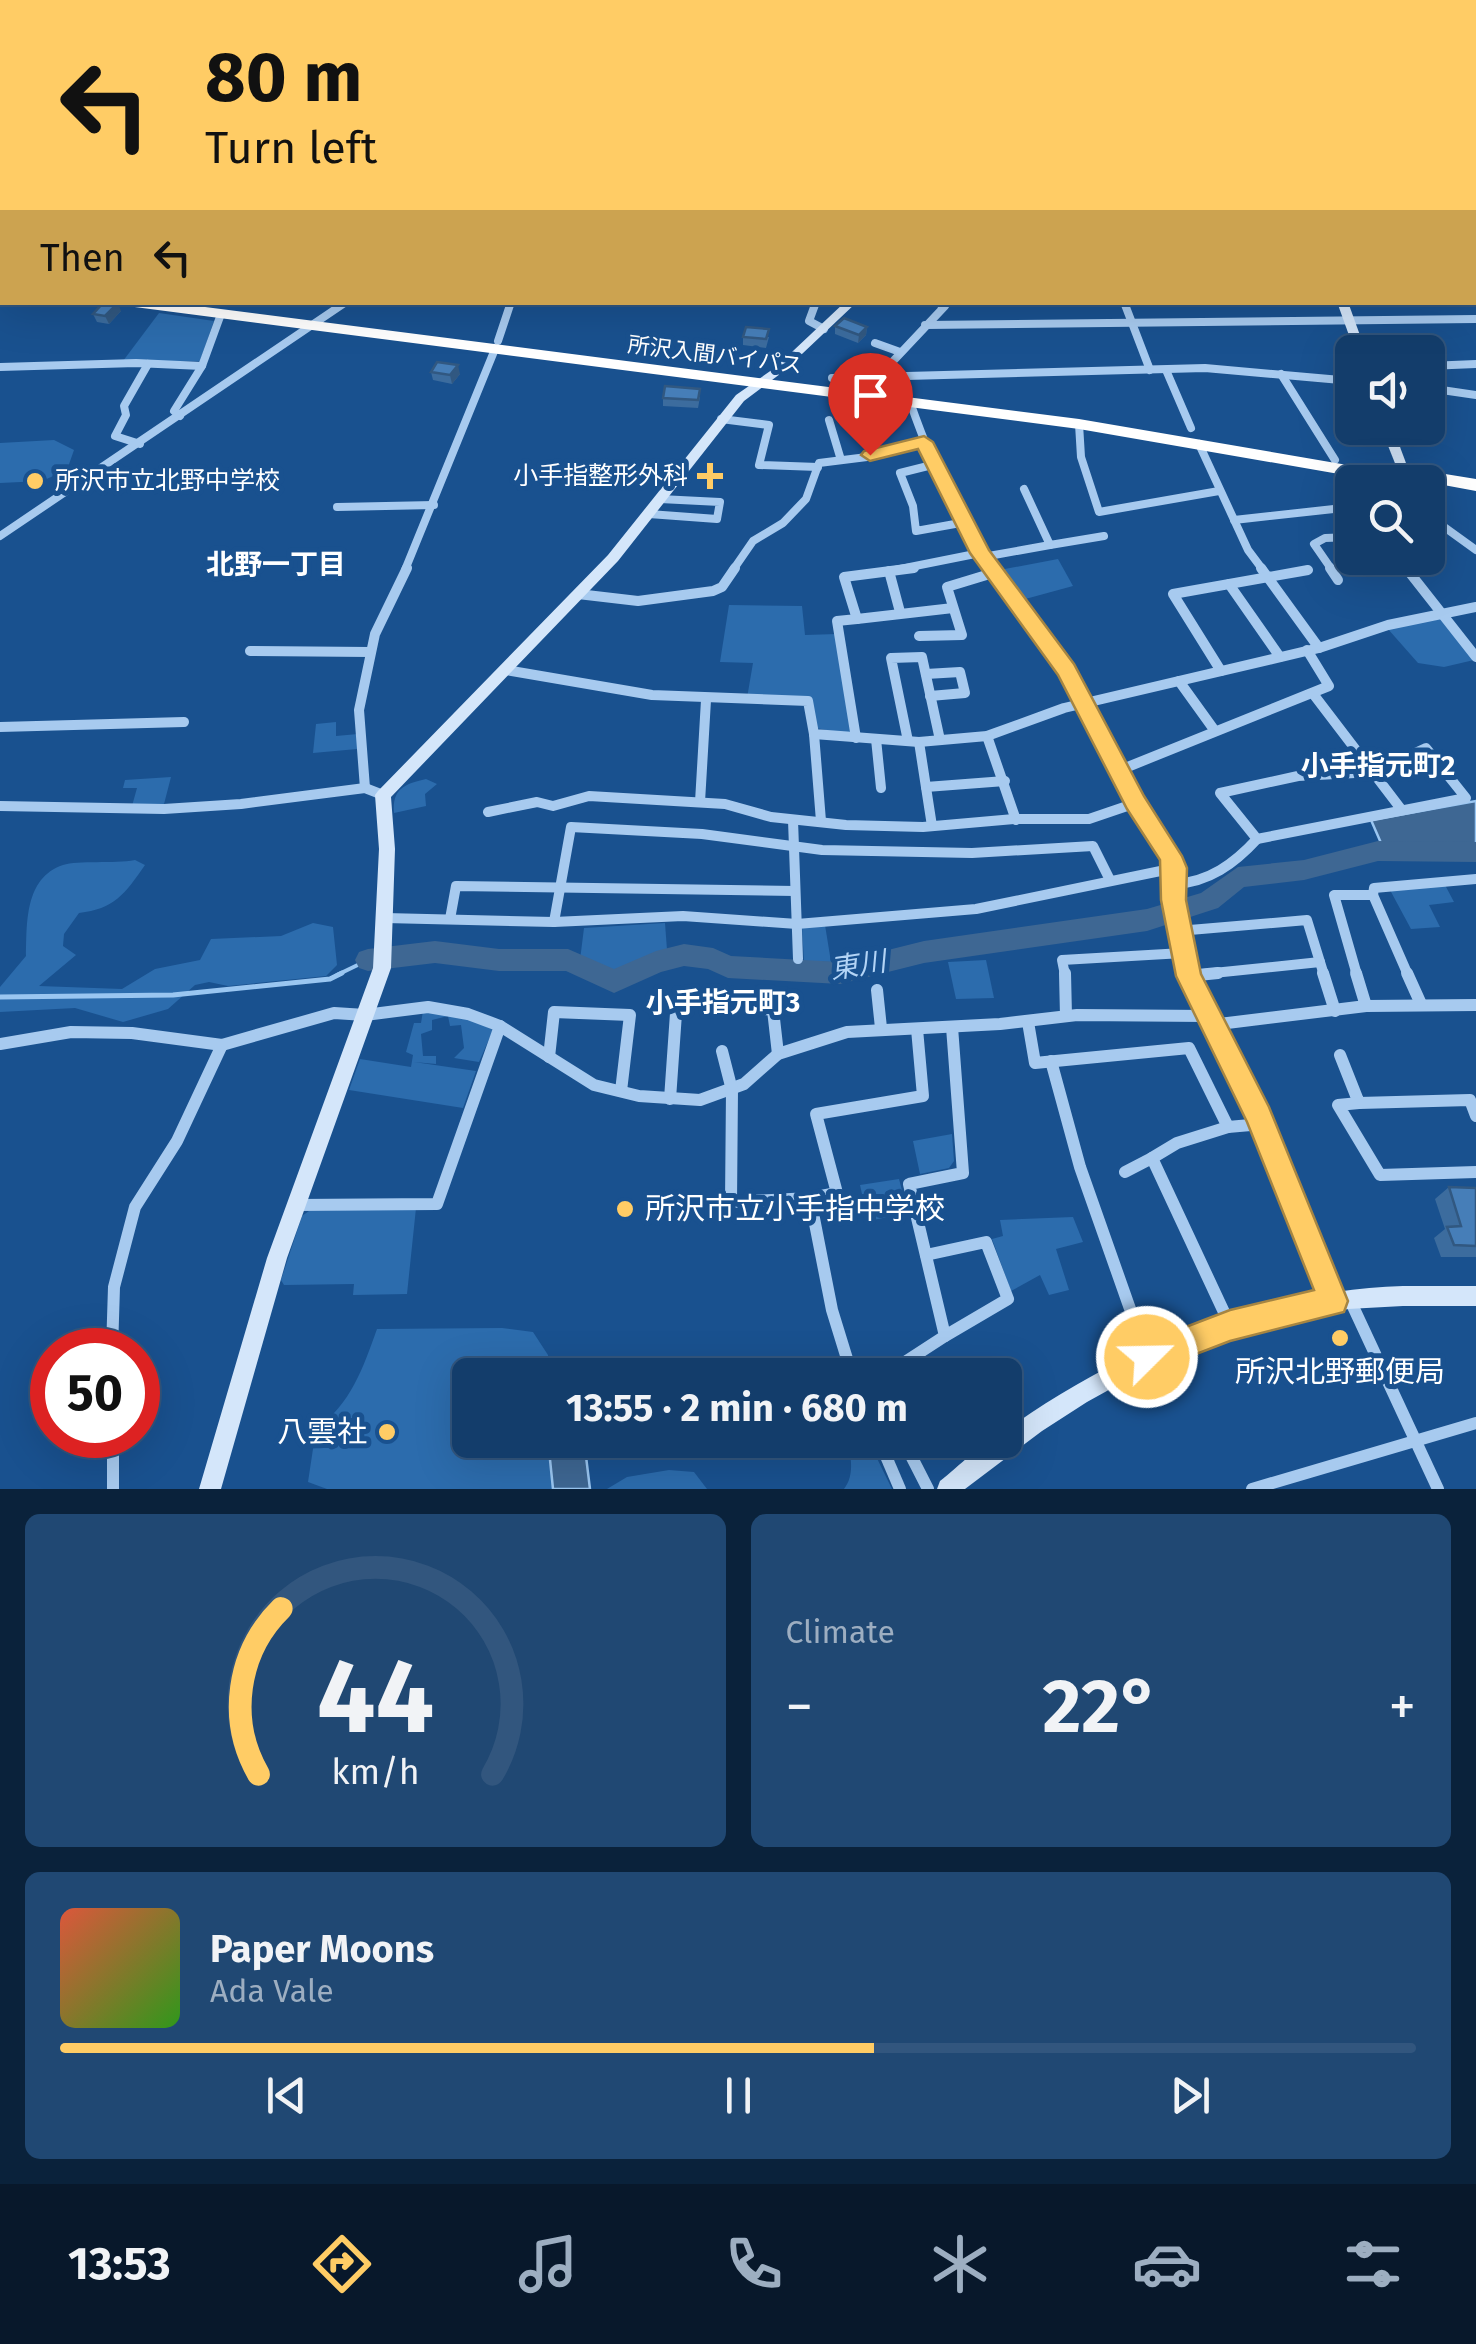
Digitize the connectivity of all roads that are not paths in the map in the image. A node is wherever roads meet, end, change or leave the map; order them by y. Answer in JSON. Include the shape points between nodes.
{"nodes":[{"id":1,"x":150,"y":305,"type":"edge"},
{"id":2,"x":210,"y":305,"type":"edge"},
{"id":3,"x":341,"y":305,"type":"edge"},
{"id":4,"x":510,"y":305,"type":"edge"},
{"id":5,"x":815,"y":305,"type":"edge"},
{"id":6,"x":849,"y":305,"type":"edge"},
{"id":7,"x":942,"y":305,"type":"edge"},
{"id":8,"x":1125,"y":305,"type":"edge"},
{"id":9,"x":1343,"y":305,"type":"edge"},
{"id":10,"x":221,"y":314,"type":"junction"},
{"id":11,"x":1476,"y":319,"type":"edge"},
{"id":12,"x":1349,"y":321,"type":"junction"},
{"id":13,"x":314,"y":322,"type":"junction"},
{"id":14,"x":1132,"y":323,"type":"junction"},
{"id":15,"x":926,"y":326,"type":"junction"},
{"id":16,"x":824,"y":329,"type":"junction"},
{"id":17,"x":1354,"y":335,"type":"edge"},
{"id":18,"x":875,"y":343,"type":"dead end"},
{"id":19,"x":496,"y":345,"type":"junction"},
{"id":20,"x":900,"y":352,"type":"junction"},
{"id":21,"x":148,"y":364,"type":"junction"},
{"id":22,"x":1476,"y":364,"type":"edge"},
{"id":23,"x":1445,"y":365,"type":"edge"},
{"id":24,"x":202,"y":366,"type":"junction"},
{"id":25,"x":0,"y":367,"type":"edge"},
{"id":26,"x":1150,"y":370,"type":"junction"},
{"id":27,"x":1166,"y":370,"type":"junction"},
{"id":28,"x":1282,"y":374,"type":"junction"},
{"id":29,"x":880,"y":376,"type":"junction"},
{"id":30,"x":902,"y":376,"type":"junction"},
{"id":31,"x":832,"y":378,"type":"dead end"},
{"id":32,"x":762,"y":379,"type":"junction"},
{"id":33,"x":1335,"y":379,"type":"edge"},
{"id":34,"x":1445,"y":391,"type":"edge"},
{"id":35,"x":906,"y":395,"type":"junction"},
{"id":36,"x":852,"y":396,"type":"junction"},
{"id":37,"x":1476,"y":396,"type":"edge"},
{"id":38,"x":180,"y":416,"type":"junction"},
{"id":39,"x":721,"y":418,"type":"junction"},
{"id":40,"x":829,"y":420,"type":"dead end"},
{"id":41,"x":1079,"y":424,"type":"junction"},
{"id":42,"x":1195,"y":436,"type":"junction"},
{"id":43,"x":924,"y":442,"type":"junction"},
{"id":44,"x":140,"y":444,"type":"junction"},
{"id":45,"x":870,"y":455,"type":"junction"},
{"id":46,"x":841,"y":460,"type":"junction"},
{"id":47,"x":1335,"y":460,"type":"junction"},
{"id":48,"x":936,"y":464,"type":"junction"},
{"id":49,"x":1336,"y":465,"type":"edge"},
{"id":50,"x":1354,"y":465,"type":"edge"},
{"id":51,"x":818,"y":468,"type":"junction"},
{"id":52,"x":1445,"y":483,"type":"edge"},
{"id":53,"x":1476,"y":485,"type":"edge"},
{"id":54,"x":1024,"y":489,"type":"dead end"},
{"id":55,"x":1445,"y":489,"type":"edge"},
{"id":56,"x":1219,"y":490,"type":"junction"},
{"id":57,"x":1476,"y":495,"type":"edge"},
{"id":58,"x":660,"y":499,"type":"junction"},
{"id":59,"x":434,"y":504,"type":"junction"},
{"id":60,"x":337,"y":507,"type":"dead end"},
{"id":61,"x":1335,"y":509,"type":"edge"},
{"id":62,"x":648,"y":514,"type":"junction"},
{"id":63,"x":1234,"y":520,"type":"junction"},
{"id":64,"x":966,"y":522,"type":"junction"},
{"id":65,"x":1445,"y":528,"type":"edge"},
{"id":66,"x":0,"y":536,"type":"edge"},
{"id":67,"x":1104,"y":536,"type":"dead end"},
{"id":68,"x":1335,"y":538,"type":"edge"},
{"id":69,"x":1050,"y":545,"type":"junction"},
{"id":70,"x":1476,"y":550,"type":"edge"},
{"id":71,"x":982,"y":555,"type":"junction"},
{"id":72,"x":1308,"y":570,"type":"dead end"},
{"id":73,"x":889,"y":571,"type":"junction"},
{"id":74,"x":992,"y":573,"type":"junction"},
{"id":75,"x":1413,"y":575,"type":"edge"},
{"id":76,"x":1265,"y":578,"type":"junction"},
{"id":77,"x":1338,"y":580,"type":"dead end"},
{"id":78,"x":1229,"y":584,"type":"junction"},
{"id":79,"x":578,"y":594,"type":"junction"},
{"id":80,"x":1476,"y":607,"type":"edge"},
{"id":81,"x":954,"y":608,"type":"junction"},
{"id":82,"x":900,"y":612,"type":"junction"},
{"id":83,"x":1440,"y":614,"type":"junction"},
{"id":84,"x":857,"y":618,"type":"junction"},
{"id":85,"x":919,"y":636,"type":"dead end"},
{"id":86,"x":1313,"y":649,"type":"junction"},
{"id":87,"x":250,"y":650,"type":"dead end"},
{"id":88,"x":370,"y":652,"type":"junction"},
{"id":89,"x":1280,"y":657,"type":"junction"},
{"id":90,"x":1476,"y":657,"type":"edge"},
{"id":91,"x":506,"y":670,"type":"junction"},
{"id":92,"x":1222,"y":671,"type":"junction"},
{"id":93,"x":926,"y":674,"type":"junction"},
{"id":94,"x":1179,"y":682,"type":"junction"},
{"id":95,"x":930,"y":696,"type":"junction"},
{"id":96,"x":1314,"y":696,"type":"junction"},
{"id":97,"x":706,"y":700,"type":"junction"},
{"id":98,"x":1086,"y":704,"type":"junction"},
{"id":99,"x":184,"y":722,"type":"dead end"},
{"id":100,"x":0,"y":727,"type":"edge"},
{"id":101,"x":1214,"y":731,"type":"junction"},
{"id":102,"x":814,"y":734,"type":"junction"},
{"id":103,"x":987,"y":736,"type":"junction"},
{"id":104,"x":856,"y":738,"type":"junction"},
{"id":105,"x":876,"y":739,"type":"junction"},
{"id":106,"x":940,"y":740,"type":"junction"},
{"id":107,"x":914,"y":741,"type":"junction"},
{"id":108,"x":1120,"y":770,"type":"junction"},
{"id":109,"x":1374,"y":772,"type":"junction"},
{"id":110,"x":1006,"y":782,"type":"junction"},
{"id":111,"x":926,"y":786,"type":"junction"},
{"id":112,"x":365,"y":788,"type":"junction"},
{"id":113,"x":881,"y":788,"type":"dead end"},
{"id":114,"x":383,"y":795,"type":"junction"},
{"id":115,"x":700,"y":802,"type":"junction"},
{"id":116,"x":1136,"y":803,"type":"junction"},
{"id":117,"x":0,"y":806,"type":"edge"},
{"id":118,"x":1400,"y":809,"type":"junction"},
{"id":119,"x":488,"y":812,"type":"dead end"},
{"id":120,"x":793,"y":820,"type":"junction"},
{"id":121,"x":821,"y":820,"type":"junction"},
{"id":122,"x":1016,"y":820,"type":"junction"},
{"id":123,"x":932,"y":826,"type":"junction"},
{"id":124,"x":1257,"y":839,"type":"junction"},
{"id":125,"x":794,"y":848,"type":"junction"},
{"id":126,"x":1175,"y":868,"type":"junction"},
{"id":127,"x":1476,"y":879,"type":"edge"},
{"id":128,"x":1110,"y":880,"type":"junction"},
{"id":129,"x":1175,"y":884,"type":"junction"},
{"id":130,"x":558,"y":889,"type":"junction"},
{"id":131,"x":795,"y":891,"type":"junction"},
{"id":132,"x":1373,"y":896,"type":"junction"},
{"id":133,"x":384,"y":918,"type":"junction"},
{"id":134,"x":450,"y":919,"type":"junction"},
{"id":135,"x":554,"y":922,"type":"junction"},
{"id":136,"x":797,"y":924,"type":"junction"},
{"id":137,"x":1177,"y":925,"type":"junction"},
{"id":138,"x":1183,"y":953,"type":"junction"},
{"id":139,"x":798,"y":959,"type":"dead end"},
{"id":140,"x":1320,"y":962,"type":"junction"},
{"id":141,"x":1188,"y":976,"type":"junction"},
{"id":142,"x":876,"y":990,"type":"dead end"},
{"id":143,"x":1421,"y":1004,"type":"junction"},
{"id":144,"x":1476,"y":1005,"type":"edge"},
{"id":145,"x":1366,"y":1006,"type":"junction"},
{"id":146,"x":1335,"y":1011,"type":"junction"},
{"id":147,"x":365,"y":1014,"type":"junction"},
{"id":148,"x":1066,"y":1016,"type":"junction"},
{"id":149,"x":1209,"y":1020,"type":"junction"},
{"id":150,"x":1028,"y":1022,"type":"junction"},
{"id":151,"x":500,"y":1026,"type":"junction"},
{"id":152,"x":952,"y":1027,"type":"junction"},
{"id":153,"x":881,"y":1028,"type":"junction"},
{"id":154,"x":917,"y":1029,"type":"junction"},
{"id":155,"x":0,"y":1044,"type":"edge"},
{"id":156,"x":222,"y":1045,"type":"junction"},
{"id":157,"x":722,"y":1052,"type":"dead end"},
{"id":158,"x":778,"y":1054,"type":"junction"},
{"id":159,"x":1340,"y":1055,"type":"dead end"},
{"id":160,"x":549,"y":1057,"type":"junction"},
{"id":161,"x":1051,"y":1061,"type":"junction"},
{"id":162,"x":732,"y":1090,"type":"junction"},
{"id":163,"x":621,"y":1091,"type":"junction"},
{"id":164,"x":670,"y":1099,"type":"junction"},
{"id":165,"x":1358,"y":1103,"type":"junction"},
{"id":166,"x":1476,"y":1116,"type":"edge"},
{"id":167,"x":1262,"y":1124,"type":"junction"},
{"id":168,"x":1228,"y":1128,"type":"junction"},
{"id":169,"x":1152,"y":1158,"type":"junction"},
{"id":170,"x":1125,"y":1172,"type":"dead end"},
{"id":171,"x":1476,"y":1172,"type":"edge"},
{"id":172,"x":810,"y":1198,"type":"junction"},
{"id":173,"x":296,"y":1206,"type":"junction"},
{"id":174,"x":926,"y":1255,"type":"junction"},
{"id":175,"x":1476,"y":1296,"type":"edge"},
{"id":176,"x":1342,"y":1300,"type":"junction"},
{"id":177,"x":1230,"y":1326,"type":"junction"},
{"id":178,"x":113,"y":1328,"type":"edge"},
{"id":179,"x":945,"y":1336,"type":"junction"},
{"id":180,"x":1147,"y":1357,"type":"junction"},
{"id":181,"x":846,"y":1358,"type":"edge"},
{"id":182,"x":911,"y":1358,"type":"edge"},
{"id":183,"x":1476,"y":1423,"type":"edge"},
{"id":184,"x":1415,"y":1440,"type":"junction"},
{"id":185,"x":112,"y":1458,"type":"edge"},
{"id":186,"x":887,"y":1458,"type":"edge"},
{"id":187,"x":913,"y":1458,"type":"edge"},
{"id":188,"x":113,"y":1489,"type":"edge"},
{"id":189,"x":210,"y":1489,"type":"edge"},
{"id":190,"x":900,"y":1489,"type":"edge"},
{"id":191,"x":928,"y":1489,"type":"edge"},
{"id":192,"x":948,"y":1489,"type":"edge"},
{"id":193,"x":1252,"y":1489,"type":"edge"},
{"id":194,"x":1438,"y":1489,"type":"edge"}],
"edges":[{"from":1,"to":10,"type":"highway","name":"所沢入間バイパス"},
{"from":2,"to":13,"type":"highway","name":"所沢入間バイパス"},
{"from":3,"to":13,"type":"street"},
{"from":4,"to":19,"type":"street"},
{"from":5,"to":16,"type":"street","via":[[808,322]]},
{"from":6,"to":16,"type":"street"},
{"from":7,"to":15,"type":"street"},
{"from":8,"to":14,"type":"street"},
{"from":9,"to":12,"type":"street"},
{"from":10,"to":13,"type":"highway","name":"所沢入間バイパス"},
{"from":10,"to":24,"type":"street"},
{"from":11,"to":12,"type":"street"},
{"from":12,"to":14,"type":"street"},
{"from":12,"to":17,"type":"street"},
{"from":13,"to":19,"type":"highway","name":"所沢入間バイパス"},
{"from":13,"to":38,"type":"street"},
{"from":14,"to":15,"type":"street"},
{"from":14,"to":26,"type":"street"},
{"from":15,"to":20,"type":"street"},
{"from":16,"to":32,"type":"street"},
{"from":18,"to":20,"type":"street"},
{"from":19,"to":32,"type":"highway","name":"所沢入間バイパス"},
{"from":19,"to":59,"type":"street"},
{"from":20,"to":29,"type":"street"},
{"from":21,"to":24,"type":"street"},
{"from":21,"to":25,"type":"street"},
{"from":21,"to":44,"type":"street","via":[[115,436]]},
{"from":22,"to":23,"type":"street"},
{"from":24,"to":38,"type":"street","via":[[174,412]]},
{"from":26,"to":27,"type":"street"},
{"from":26,"to":30,"type":"street"},
{"from":27,"to":28,"type":"street"},
{"from":27,"to":42,"type":"street"},
{"from":28,"to":33,"type":"street"},
{"from":28,"to":47,"type":"street"},
{"from":29,"to":30,"type":"street"},
{"from":29,"to":31,"type":"street"},
{"from":30,"to":35,"type":"street"},
{"from":32,"to":36,"type":"highway","name":"所沢入間バイパス"},
{"from":32,"to":39,"type":"street"},
{"from":32,"to":47,"type":"highway","name":"所沢入間バイパス","via":[[1040,410]]},
{"from":34,"to":37,"type":"street"},
{"from":35,"to":36,"type":"highway","name":"所沢入間バイパス"},
{"from":35,"to":41,"type":"highway","name":"所沢入間バイパス"},
{"from":35,"to":43,"type":"street"},
{"from":36,"to":45,"type":"street"},
{"from":38,"to":44,"type":"street"},
{"from":39,"to":51,"type":"street","via":[[769,425],[759,465]]},
{"from":39,"to":58,"type":"street"},
{"from":40,"to":46,"type":"street"},
{"from":41,"to":42,"type":"highway","name":"所沢入間バイパス"},
{"from":41,"to":56,"type":"street","via":[[1080,457],[1100,512]]},
{"from":42,"to":49,"type":"highway","name":"所沢入間バイパス"},
{"from":42,"to":56,"type":"street"},
{"from":43,"to":45,"type":"street"},
{"from":43,"to":48,"type":"street"},
{"from":44,"to":66,"type":"street"},
{"from":45,"to":46,"type":"street"},
{"from":46,"to":51,"type":"street"},
{"from":47,"to":50,"type":"highway","name":"所沢入間バイパス"},
{"from":48,"to":64,"type":"street"},
{"from":48,"to":64,"type":"street","via":[[900,473],[916,530]]},
{"from":51,"to":79,"type":"street","via":[[806,499],[753,542],[722,587],[638,601]]},
{"from":52,"to":53,"type":"highway","name":"所沢入間バイパス"},
{"from":54,"to":69,"type":"street"},
{"from":55,"to":57,"type":"highway"},
{"from":56,"to":63,"type":"street"},
{"from":58,"to":62,"type":"street"},
{"from":58,"to":62,"type":"street","via":[[720,502],[717,519]]},
{"from":59,"to":60,"type":"street"},
{"from":59,"to":88,"type":"street"},
{"from":61,"to":63,"type":"street"},
{"from":62,"to":79,"type":"street"},
{"from":63,"to":76,"type":"street"},
{"from":64,"to":71,"type":"street"},
{"from":65,"to":70,"type":"street"},
{"from":67,"to":69,"type":"street"},
{"from":68,"to":77,"type":"street","via":[[1314,544]]},
{"from":69,"to":71,"type":"street"},
{"from":71,"to":73,"type":"street"},
{"from":71,"to":74,"type":"street"},
{"from":72,"to":76,"type":"street"},
{"from":73,"to":82,"type":"street"},
{"from":73,"to":84,"type":"street","via":[[844,577]]},
{"from":74,"to":81,"type":"street","via":[[947,587]]},
{"from":74,"to":98,"type":"street"},
{"from":75,"to":83,"type":"street"},
{"from":76,"to":78,"type":"street"},
{"from":76,"to":86,"type":"street"},
{"from":78,"to":89,"type":"street"},
{"from":78,"to":92,"type":"street","via":[[1173,594]]},
{"from":79,"to":91,"type":"street"},
{"from":80,"to":83,"type":"street"},
{"from":81,"to":82,"type":"street"},
{"from":81,"to":85,"type":"street","via":[[962,634]]},
{"from":82,"to":84,"type":"street"},
{"from":83,"to":86,"type":"street"},
{"from":83,"to":90,"type":"street"},
{"from":84,"to":104,"type":"street","via":[[837,621]]},
{"from":86,"to":89,"type":"street"},
{"from":86,"to":96,"type":"street","via":[[1329,686]]},
{"from":87,"to":88,"type":"street"},
{"from":88,"to":112,"type":"street","via":[[359,710]]},
{"from":89,"to":92,"type":"street"},
{"from":91,"to":97,"type":"street"},
{"from":91,"to":114,"type":"street"},
{"from":92,"to":94,"type":"street"},
{"from":93,"to":95,"type":"street"},
{"from":93,"to":95,"type":"street","via":[[960,672],[965,693]]},
{"from":93,"to":107,"type":"street","via":[[922,657],[891,658]]},
{"from":94,"to":98,"type":"street"},
{"from":94,"to":101,"type":"street"},
{"from":95,"to":106,"type":"street"},
{"from":96,"to":101,"type":"street"},
{"from":96,"to":109,"type":"street"},
{"from":97,"to":102,"type":"street","via":[[808,700]]},
{"from":97,"to":115,"type":"street"},
{"from":98,"to":103,"type":"street"},
{"from":98,"to":108,"type":"street"},
{"from":99,"to":100,"type":"street"},
{"from":101,"to":108,"type":"street"},
{"from":102,"to":104,"type":"street"},
{"from":102,"to":121,"type":"street"},
{"from":103,"to":106,"type":"street"},
{"from":103,"to":110,"type":"street"},
{"from":104,"to":105,"type":"street"},
{"from":105,"to":107,"type":"street"},
{"from":105,"to":113,"type":"street"},
{"from":106,"to":107,"type":"street"},
{"from":107,"to":111,"type":"street"},
{"from":108,"to":116,"type":"street"},
{"from":109,"to":118,"type":"street"},
{"from":109,"to":118,"type":"street","via":[[1426,748],[1466,798]]},
{"from":109,"to":124,"type":"street","via":[[1298,776],[1220,793]]},
{"from":110,"to":111,"type":"street"},
{"from":110,"to":122,"type":"street"},
{"from":111,"to":123,"type":"street"},
{"from":112,"to":114,"type":"street"},
{"from":112,"to":117,"type":"street","via":[[164,808]]},
{"from":114,"to":133,"type":"street"},
{"from":115,"to":119,"type":"street","via":[[589,796]]},
{"from":115,"to":120,"type":"street"},
{"from":116,"to":122,"type":"street","via":[[1089,819]]},
{"from":116,"to":126,"type":"street"},
{"from":118,"to":124,"type":"street"},
{"from":120,"to":121,"type":"street"},
{"from":120,"to":125,"type":"street"},
{"from":121,"to":123,"type":"street"},
{"from":122,"to":123,"type":"street"},
{"from":124,"to":129,"type":"street","via":[[1236,864]]},
{"from":125,"to":128,"type":"street","via":[[972,853],[1093,846]]},
{"from":125,"to":130,"type":"street","via":[[702,834],[571,827]]},
{"from":125,"to":131,"type":"street"},
{"from":126,"to":128,"type":"street"},
{"from":126,"to":129,"type":"street"},
{"from":127,"to":132,"type":"street","via":[[1374,888]]},
{"from":128,"to":136,"type":"street","via":[[976,910]]},
{"from":129,"to":137,"type":"street"},
{"from":130,"to":131,"type":"street"},
{"from":130,"to":134,"type":"street","via":[[456,886]]},
{"from":130,"to":135,"type":"street"},
{"from":131,"to":136,"type":"street"},
{"from":132,"to":143,"type":"street"},
{"from":132,"to":145,"type":"street","via":[[1334,896]]},
{"from":133,"to":134,"type":"street"},
{"from":133,"to":147,"type":"street","via":[[382,968]]},
{"from":134,"to":135,"type":"street"},
{"from":135,"to":136,"type":"street","via":[[683,916]]},
{"from":136,"to":139,"type":"street"},
{"from":137,"to":138,"type":"street"},
{"from":137,"to":140,"type":"street","via":[[1307,920]]},
{"from":138,"to":141,"type":"street"},
{"from":138,"to":148,"type":"street","via":[[1062,960]]},
{"from":140,"to":141,"type":"street"},
{"from":140,"to":146,"type":"street"},
{"from":141,"to":149,"type":"street"},
{"from":142,"to":153,"type":"street"},
{"from":143,"to":144,"type":"street"},
{"from":143,"to":145,"type":"street"},
{"from":145,"to":146,"type":"street"},
{"from":146,"to":149,"type":"street"},
{"from":147,"to":151,"type":"street","via":[[428,1007]]},
{"from":147,"to":156,"type":"street","via":[[334,1013]]},
{"from":147,"to":173,"type":"street"},
{"from":148,"to":149,"type":"street"},
{"from":148,"to":150,"type":"street"},
{"from":149,"to":167,"type":"street"},
{"from":150,"to":152,"type":"street"},
{"from":150,"to":161,"type":"street","via":[[1035,1063]]},
{"from":151,"to":160,"type":"street"},
{"from":151,"to":173,"type":"street","via":[[437,1204]]},
{"from":152,"to":154,"type":"street"},
{"from":152,"to":174,"type":"street","via":[[964,1174],[909,1184]]},
{"from":153,"to":154,"type":"street"},
{"from":153,"to":158,"type":"street"},
{"from":154,"to":172,"type":"street","via":[[923,1096],[816,1114],[838,1193]]},
{"from":155,"to":156,"type":"street","via":[[72,1032]]},
{"from":156,"to":178,"type":"street","via":[[177,1141],[134,1207],[114,1287]]},
{"from":157,"to":162,"type":"street"},
{"from":158,"to":162,"type":"street"},
{"from":158,"to":164,"type":"street","via":[[774,1010],[677,999]]},
{"from":159,"to":165,"type":"street"},
{"from":160,"to":163,"type":"street","via":[[594,1085]]},
{"from":160,"to":163,"type":"street","via":[[554,1012],[630,1015]]},
{"from":161,"to":168,"type":"street","via":[[1189,1048]]},
{"from":161,"to":180,"type":"street","via":[[1080,1167]]},
{"from":162,"to":164,"type":"street","via":[[700,1100]]},
{"from":162,"to":172,"type":"street","via":[[731,1202]]},
{"from":163,"to":164,"type":"street"},
{"from":165,"to":166,"type":"street","via":[[1470,1100]]},
{"from":165,"to":171,"type":"street","via":[[1338,1105],[1380,1175]]},
{"from":167,"to":168,"type":"street"},
{"from":167,"to":176,"type":"street"},
{"from":168,"to":169,"type":"street"},
{"from":169,"to":170,"type":"street"},
{"from":169,"to":177,"type":"street"},
{"from":172,"to":181,"type":"street","via":[[828,1303]]},
{"from":173,"to":189,"type":"street"},
{"from":174,"to":179,"type":"street"},
{"from":174,"to":179,"type":"street","via":[[986,1242],[1008,1299]]},
{"from":175,"to":176,"type":"street"},
{"from":176,"to":177,"type":"street"},
{"from":176,"to":184,"type":"street"},
{"from":177,"to":180,"type":"street"},
{"from":179,"to":182,"type":"street"},
{"from":180,"to":192,"type":"street","via":[[1050,1410]]},
{"from":183,"to":184,"type":"street"},
{"from":184,"to":193,"type":"street"},
{"from":184,"to":194,"type":"street"},
{"from":185,"to":188,"type":"street"},
{"from":186,"to":190,"type":"street"},
{"from":187,"to":191,"type":"street"}]}
